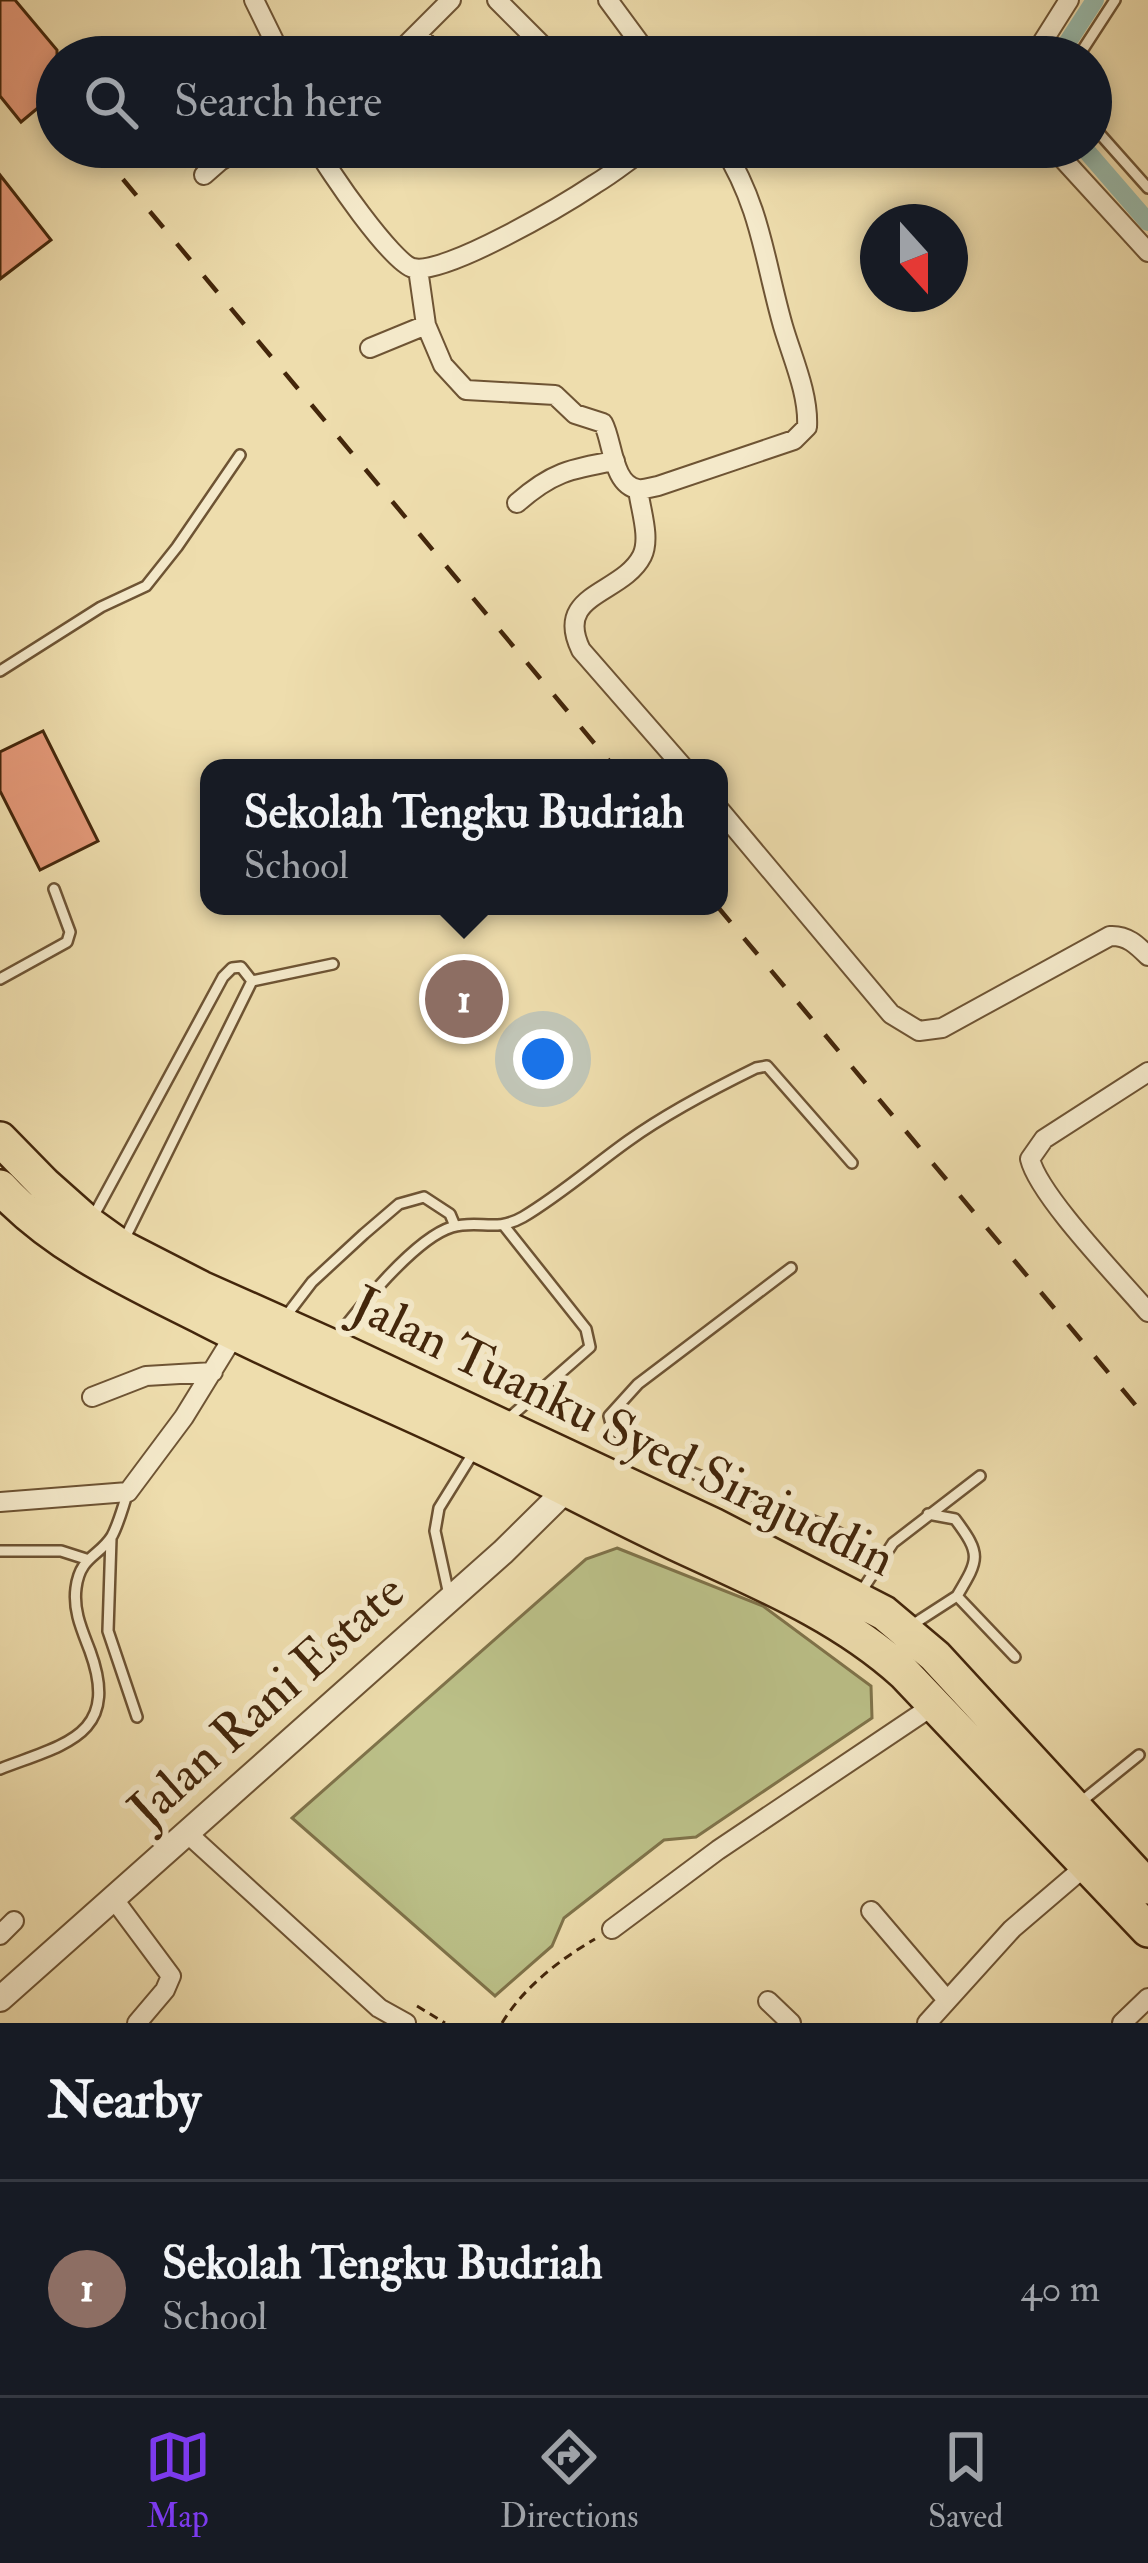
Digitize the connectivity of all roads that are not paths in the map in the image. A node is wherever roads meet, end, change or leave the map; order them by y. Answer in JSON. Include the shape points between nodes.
{"nodes":[{"id":1,"x":254,"y":0,"type":"edge"},
{"id":2,"x":451,"y":0,"type":"edge"},
{"id":3,"x":497,"y":0,"type":"edge"},
{"id":4,"x":608,"y":0,"type":"edge"},
{"id":5,"x":1069,"y":0,"type":"edge"},
{"id":6,"x":1115,"y":0,"type":"edge"},
{"id":7,"x":417,"y":34,"type":"edge"},
{"id":8,"x":272,"y":36,"type":"edge"},
{"id":9,"x":533,"y":36,"type":"edge"},
{"id":10,"x":635,"y":36,"type":"edge"},
{"id":11,"x":1047,"y":36,"type":"edge"},
{"id":12,"x":1092,"y":36,"type":"edge"},
{"id":13,"x":1112,"y":148,"type":"edge"},
{"id":14,"x":211,"y":168,"type":"edge"},
{"id":15,"x":329,"y":168,"type":"edge"},
{"id":16,"x":618,"y":168,"type":"edge"},
{"id":17,"x":735,"y":168,"type":"edge"},
{"id":18,"x":1071,"y":168,"type":"edge"},
{"id":19,"x":204,"y":175,"type":"dead end"},
{"id":20,"x":1148,"y":188,"type":"edge"},
{"id":21,"x":1148,"y":252,"type":"edge"},
{"id":22,"x":418,"y":268,"type":"junction"},
{"id":23,"x":426,"y":325,"type":"junction"},
{"id":24,"x":370,"y":348,"type":"dead end"},
{"id":25,"x":240,"y":454,"type":"dead end"},
{"id":26,"x":615,"y":460,"type":"junction"},
{"id":27,"x":638,"y":489,"type":"junction"},
{"id":28,"x":517,"y":503,"type":"dead end"},
{"id":29,"x":0,"y":671,"type":"edge"},
{"id":30,"x":676,"y":759,"type":"edge"},
{"id":31,"x":728,"y":820,"type":"edge"},
{"id":32,"x":54,"y":889,"type":"dead end"},
{"id":33,"x":1148,"y":956,"type":"edge"},
{"id":34,"x":333,"y":964,"type":"dead end"},
{"id":35,"x":0,"y":979,"type":"edge"},
{"id":36,"x":252,"y":981,"type":"junction"},
{"id":37,"x":1148,"y":1072,"type":"edge"},
{"id":38,"x":0,"y":1139,"type":"edge"},
{"id":39,"x":852,"y":1163,"type":"dead end"},
{"id":40,"x":0,"y":1187,"type":"edge"},
{"id":41,"x":89,"y":1224,"type":"junction"},
{"id":42,"x":455,"y":1226,"type":"junction"},
{"id":43,"x":505,"y":1227,"type":"junction"},
{"id":44,"x":121,"y":1247,"type":"junction"},
{"id":45,"x":791,"y":1268,"type":"dead end"},
{"id":46,"x":1148,"y":1312,"type":"edge"},
{"id":47,"x":279,"y":1324,"type":"junction"},
{"id":48,"x":235,"y":1334,"type":"junction"},
{"id":49,"x":331,"y":1346,"type":"junction"},
{"id":50,"x":213,"y":1372,"type":"junction"},
{"id":51,"x":92,"y":1397,"type":"dead end"},
{"id":52,"x":489,"y":1435,"type":"junction"},
{"id":53,"x":980,"y":1476,"type":"dead end"},
{"id":54,"x":578,"y":1478,"type":"junction"},
{"id":55,"x":128,"y":1492,"type":"junction"},
{"id":56,"x":0,"y":1502,"type":"edge"},
{"id":57,"x":928,"y":1514,"type":"junction"},
{"id":58,"x":111,"y":1538,"type":"junction"},
{"id":59,"x":0,"y":1551,"type":"edge"},
{"id":60,"x":883,"y":1557,"type":"junction"},
{"id":61,"x":86,"y":1558,"type":"junction"},
{"id":62,"x":957,"y":1596,"type":"junction"},
{"id":63,"x":449,"y":1598,"type":"junction"},
{"id":64,"x":848,"y":1611,"type":"junction"},
{"id":65,"x":905,"y":1630,"type":"junction"},
{"id":66,"x":1015,"y":1657,"type":"dead end"},
{"id":67,"x":934,"y":1705,"type":"junction"},
{"id":68,"x":137,"y":1717,"type":"dead end"},
{"id":69,"x":1138,"y":1755,"type":"dead end"},
{"id":70,"x":0,"y":1768,"type":"edge"},
{"id":71,"x":1073,"y":1808,"type":"junction"},
{"id":72,"x":187,"y":1833,"type":"junction"},
{"id":73,"x":1088,"y":1864,"type":"junction"},
{"id":74,"x":1146,"y":1879,"type":"edge"},
{"id":75,"x":112,"y":1898,"type":"junction"},
{"id":76,"x":871,"y":1911,"type":"dead end"},
{"id":77,"x":612,"y":1929,"type":"road end"},
{"id":78,"x":1148,"y":1930,"type":"edge"},
{"id":79,"x":1148,"y":1998,"type":"edge"},
{"id":80,"x":0,"y":1999,"type":"edge"},
{"id":81,"x":947,"y":2000,"type":"junction"},
{"id":82,"x":768,"y":2001,"type":"dead end"},
{"id":83,"x":411,"y":2014,"type":"edge"},
{"id":84,"x":376,"y":2015,"type":"edge"},
{"id":85,"x":137,"y":2023,"type":"edge"},
{"id":86,"x":791,"y":2023,"type":"edge"},
{"id":87,"x":927,"y":2023,"type":"edge"},
{"id":88,"x":1122,"y":2023,"type":"edge"}],
"edges":[{"from":1,"to":8,"type":"street"},
{"from":2,"to":7,"type":"street"},
{"from":3,"to":9,"type":"street"},
{"from":4,"to":10,"type":"street"},
{"from":5,"to":11,"type":"street"},
{"from":6,"to":12,"type":"lane"},
{"from":13,"to":20,"type":"lane"},
{"from":14,"to":19,"type":"street"},
{"from":15,"to":22,"type":"street","via":[[406,265]]},
{"from":16,"to":22,"type":"street","via":[[475,250]]},
{"from":17,"to":27,"type":"street","via":[[758,218],[807,427],[794,440]]},
{"from":18,"to":21,"type":"street"},
{"from":22,"to":23,"type":"street"},
{"from":23,"to":24,"type":"street"},
{"from":23,"to":26,"type":"street","via":[[443,365],[466,390],[555,395],[575,414],[603,423]]},
{"from":25,"to":29,"type":"lane","via":[[146,586]]},
{"from":26,"to":27,"type":"street","via":[[620,477]]},
{"from":26,"to":28,"type":"street","via":[[560,472]]},
{"from":27,"to":30,"type":"street","via":[[641,556],[580,606],[573,634]]},
{"from":31,"to":33,"type":"street","via":[[891,1014],[920,1031],[943,1028],[1110,936],[1129,939]]},
{"from":32,"to":35,"type":"lane","via":[[67,942]]},
{"from":34,"to":36,"type":"lane"},
{"from":36,"to":41,"type":"lane","via":[[241,967],[223,977]]},
{"from":36,"to":44,"type":"lane"},
{"from":37,"to":46,"type":"street","via":[[1044,1139],[1030,1159],[1064,1214]]},
{"from":38,"to":41,"type":"highway","name":"Jalan Tuanku Syed Sirajuddin"},
{"from":39,"to":43,"type":"lane","via":[[767,1066],[756,1068],[632,1138]]},
{"from":40,"to":48,"type":"highway","name":"Jalan Tuanku Syed Sirajuddin","via":[[41,1228]]},
{"from":41,"to":44,"type":"highway","name":"Jalan Tuanku Syed Sirajuddin"},
{"from":42,"to":43,"type":"lane"},
{"from":42,"to":47,"type":"lane","via":[[424,1197],[399,1204],[312,1282]]},
{"from":42,"to":49,"type":"lane","via":[[404,1262]]},
{"from":43,"to":52,"type":"lane","via":[[586,1329],[590,1347]]},
{"from":44,"to":47,"type":"highway","name":"Jalan Tuanku Syed Sirajuddin"},
{"from":45,"to":60,"type":"lane","via":[[638,1384],[609,1416],[612,1428]]},
{"from":47,"to":49,"type":"highway","name":"Jalan Tuanku Syed Sirajuddin"},
{"from":48,"to":50,"type":"street"},
{"from":48,"to":52,"type":"highway","name":"Jalan Tuanku Syed Sirajuddin"},
{"from":49,"to":52,"type":"highway","name":"Jalan Tuanku Syed Sirajuddin"},
{"from":50,"to":51,"type":"street","via":[[146,1376]]},
{"from":50,"to":55,"type":"street"},
{"from":52,"to":54,"type":"highway","name":"Jalan Tuanku Syed Sirajuddin"},
{"from":52,"to":63,"type":"lane","via":[[439,1508]]},
{"from":53,"to":57,"type":"lane"},
{"from":54,"to":63,"type":"street","name":"Jalan Rani Estate"},
{"from":54,"to":64,"type":"highway","name":"Jalan Tuanku Syed Sirajuddin"},
{"from":55,"to":56,"type":"street"},
{"from":55,"to":58,"type":"lane"},
{"from":57,"to":60,"type":"lane"},
{"from":57,"to":62,"type":"lane","via":[[955,1519],[975,1552]]},
{"from":58,"to":61,"type":"lane"},
{"from":58,"to":68,"type":"lane","via":[[108,1631]]},
{"from":59,"to":61,"type":"lane"},
{"from":60,"to":64,"type":"lane"},
{"from":61,"to":70,"type":"lane","via":[[77,1622],[100,1678],[91,1725],[72,1741]]},
{"from":62,"to":65,"type":"lane"},
{"from":62,"to":66,"type":"lane"},
{"from":63,"to":72,"type":"street","name":"Jalan Rani Estate"},
{"from":64,"to":65,"type":"highway","name":"Jalan Tuanku Syed Sirajuddin","via":[[884,1612]]},
{"from":64,"to":67,"type":"highway","name":"Jalan Tuanku Syed Sirajuddin"},
{"from":65,"to":71,"type":"highway","name":"Jalan Tuanku Syed Sirajuddin"},
{"from":67,"to":73,"type":"highway","name":"Jalan Tuanku Syed Sirajuddin"},
{"from":67,"to":77,"type":"street"},
{"from":69,"to":71,"type":"lane"},
{"from":71,"to":74,"type":"highway","name":"Jalan Tuanku Syed Sirajuddin"},
{"from":72,"to":75,"type":"street","name":"Jalan Rani Estate"},
{"from":72,"to":84,"type":"street"},
{"from":73,"to":78,"type":"highway","name":"Jalan Tuanku Syed Sirajuddin"},
{"from":73,"to":81,"type":"street"},
{"from":75,"to":80,"type":"street","name":"Jalan Rani Estate"},
{"from":75,"to":85,"type":"street","via":[[171,1976]]},
{"from":76,"to":81,"type":"street"},
{"from":79,"to":88,"type":"street"},
{"from":81,"to":87,"type":"street"},
{"from":82,"to":86,"type":"street"},
{"from":83,"to":84,"type":"street"}]}
